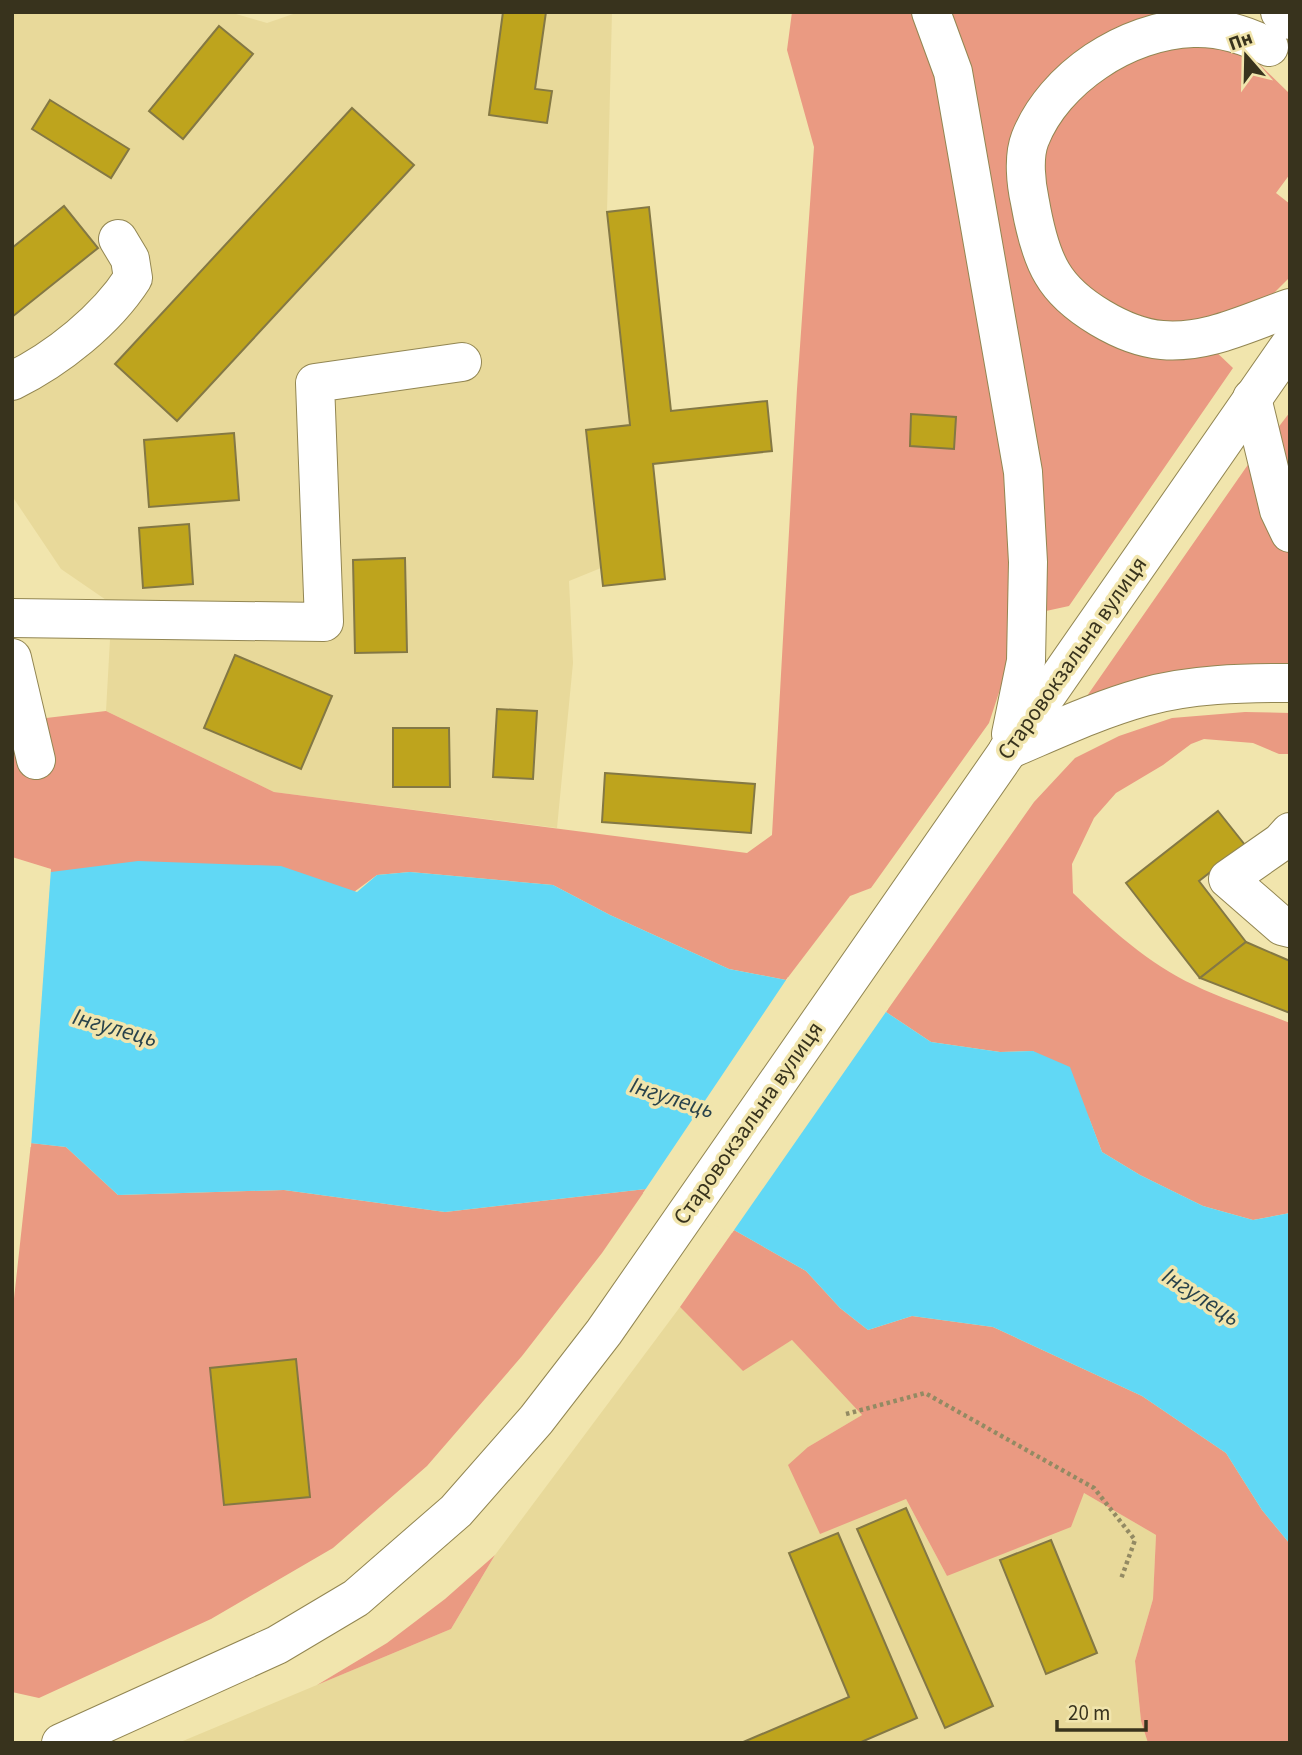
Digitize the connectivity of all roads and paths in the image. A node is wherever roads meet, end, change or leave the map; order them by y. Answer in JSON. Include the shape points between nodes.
{"nodes":[{"id":1,"x":932,"y":12,"type":"edge"},
{"id":2,"x":1233,"y":12,"type":"edge"},
{"id":3,"x":1282,"y":37,"type":"edge"},
{"id":4,"x":118,"y":239,"type":"dead end"},
{"id":5,"x":1290,"y":308,"type":"edge"},
{"id":6,"x":1290,"y":345,"type":"edge"},
{"id":7,"x":462,"y":362,"type":"dead end"},
{"id":8,"x":12,"y":381,"type":"edge"},
{"id":9,"x":1252,"y":398,"type":"junction"},
{"id":10,"x":1290,"y":533,"type":"edge"},
{"id":11,"x":12,"y":618,"type":"edge"},
{"id":12,"x":12,"y":658,"type":"edge"},
{"id":13,"x":1290,"y":683,"type":"edge"},
{"id":14,"x":20,"y":721,"type":"edge"},
{"id":15,"x":1008,"y":750,"type":"junction"},
{"id":16,"x":36,"y":760,"type":"dead end"},
{"id":17,"x":1290,"y":832,"type":"edge"},
{"id":18,"x":1290,"y":928,"type":"edge"},
{"id":19,"x":846,"y":1414,"type":"dead end"},
{"id":20,"x":1121,"y":1579,"type":"dead end"},
{"id":21,"x":61,"y":1743,"type":"edge"}],
"edges":[{"from":1,"to":15,"type":"main road","via":[[953,72],[1023,472],[1028,562],[1026,661]]},
{"from":2,"to":3,"type":"main road"},
{"from":3,"to":5,"type":"main road","via":[[1252,38],[1193,27],[1143,38],[1115,50],[1083,70],[1055,97],[1029,141],[1026,183],[1052,273],[1070,296],[1134,334],[1163,340],[1209,337]]},
{"from":4,"to":8,"type":"main road","via":[[130,259],[133,278],[120,298],[62,351]]},
{"from":6,"to":9,"type":"main road","name":"Старовокзальна вулиця"},
{"from":7,"to":11,"type":"main road","via":[[315,383],[324,622]]},
{"from":9,"to":10,"type":"main road","via":[[1279,510]]},
{"from":9,"to":15,"type":"main road","name":"Старовокзальна вулиця"},
{"from":12,"to":14,"type":"main road"},
{"from":13,"to":15,"type":"main road","via":[[1146,696]]},
{"from":14,"to":16,"type":"main road"},
{"from":15,"to":21,"type":"main road","name":"Старовокзальна вулиця","via":[[571,1376],[456,1511],[356,1598],[277,1645]]},
{"from":17,"to":18,"type":"main road","via":[[1228,879]]},
{"from":19,"to":20,"type":"path","via":[[925,1394],[1094,1488],[1135,1540]]}]}
